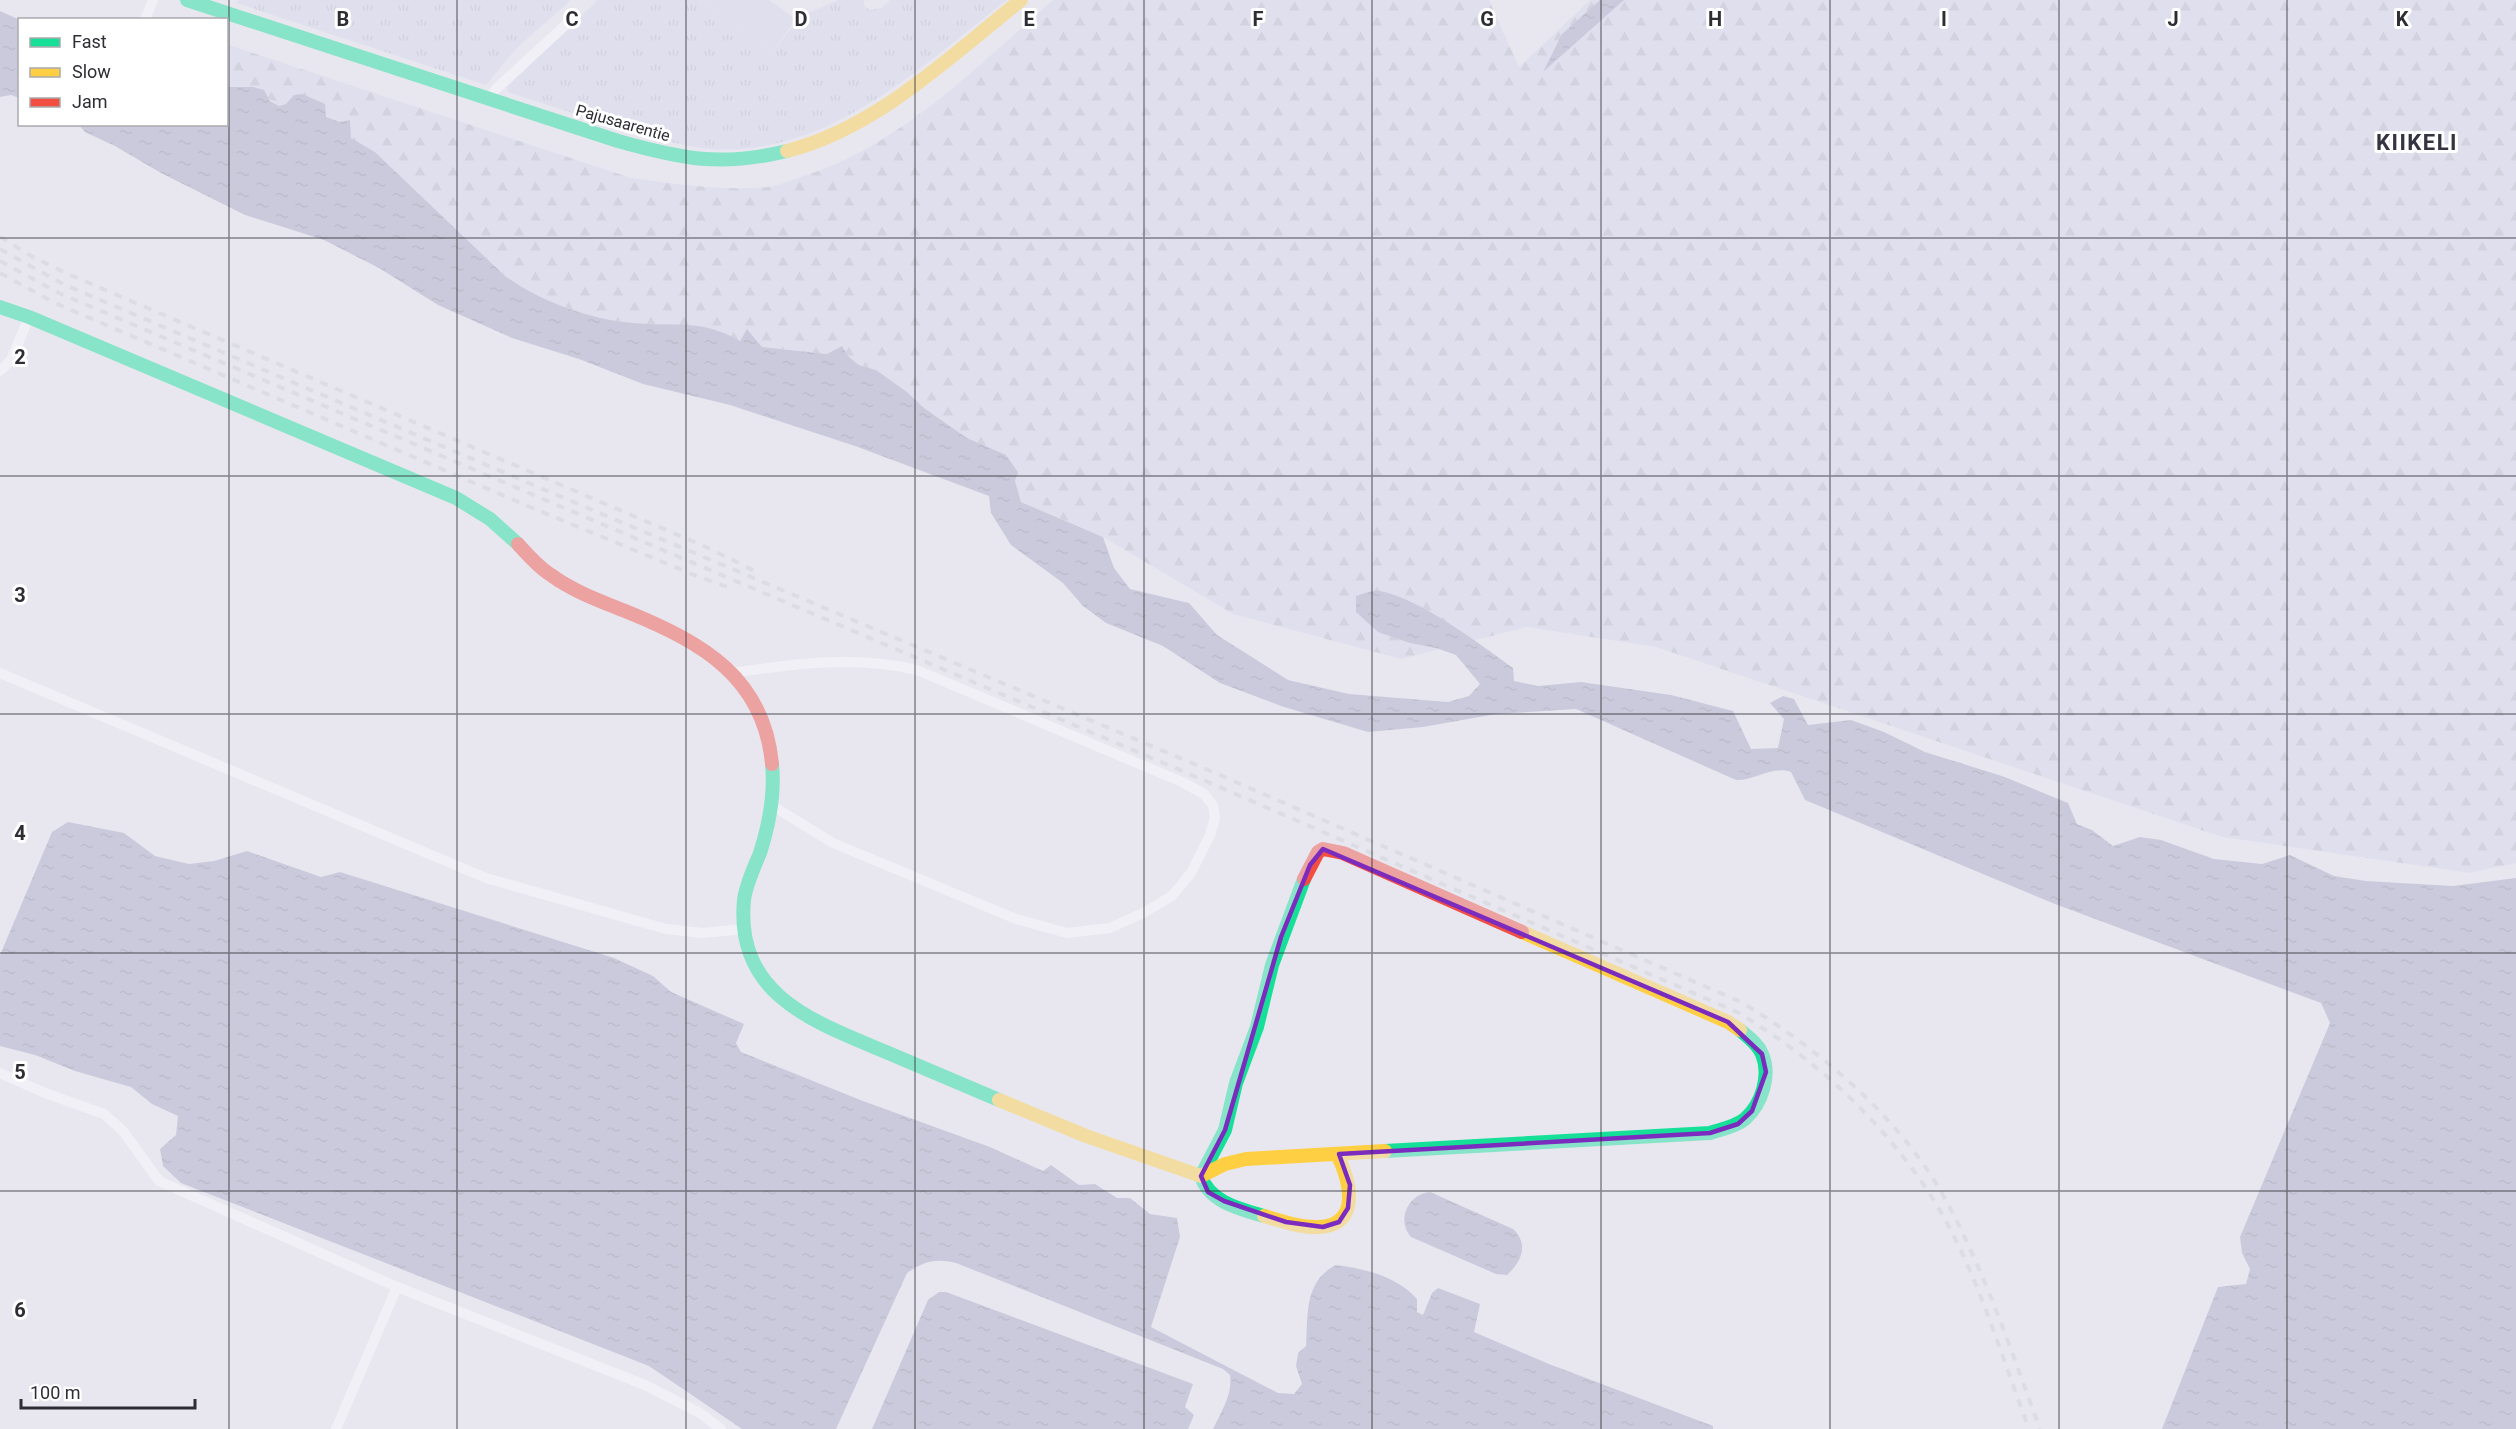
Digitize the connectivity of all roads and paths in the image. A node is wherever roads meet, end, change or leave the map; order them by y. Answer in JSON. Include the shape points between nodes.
{"nodes":[{"id":1,"x":153,"y":0,"type":"edge"},
{"id":2,"x":187,"y":0,"type":"edge"},
{"id":3,"x":1021,"y":0,"type":"edge"},
{"id":4,"x":146,"y":18,"type":"edge"},
{"id":5,"x":571,"y":20,"type":"dead end"},
{"id":6,"x":489,"y":98,"type":"junction"},
{"id":7,"x":0,"y":307,"type":"edge"},
{"id":8,"x":29,"y":317,"type":"junction"},
{"id":9,"x":0,"y":371,"type":"edge"},
{"id":10,"x":0,"y":673,"type":"edge"},
{"id":11,"x":731,"y":673,"type":"junction"},
{"id":12,"x":771,"y":805,"type":"junction"},
{"id":13,"x":745,"y":929,"type":"junction"},
{"id":14,"x":0,"y":1073,"type":"edge"},
{"id":15,"x":1337,"y":1154,"type":"junction"},
{"id":16,"x":1202,"y":1176,"type":"junction"},
{"id":17,"x":397,"y":1287,"type":"junction"},
{"id":18,"x":336,"y":1429,"type":"edge"},
{"id":19,"x":721,"y":1429,"type":"edge"}],
"edges":[{"from":1,"to":4,"type":"street"},
{"from":2,"to":6,"type":"street","name":"Pajusaarentie"},
{"from":3,"to":6,"type":"street","name":"Pajusaarentie","via":[[869,116],[825,139],[781,154],[710,161],[666,154]]},
{"from":5,"to":6,"type":"street"},
{"from":7,"to":8,"type":"street"},
{"from":8,"to":9,"type":"street","via":[[11,360]]},
{"from":8,"to":11,"type":"street","via":[[456,498],[510,536],[551,576],[697,644]]},
{"from":10,"to":13,"type":"street","via":[[486,878],[666,929],[702,933]]},
{"from":11,"to":12,"type":"street","via":[[750,694],[767,732],[774,760]]},
{"from":11,"to":12,"type":"street","via":[[811,661],[887,662],[917,669],[1182,782],[1204,794],[1213,805],[1215,818],[1191,873],[1172,896],[1110,928],[1067,933],[1016,919],[832,843]]},
{"from":12,"to":13,"type":"street","via":[[745,898]]},
{"from":13,"to":16,"type":"street","via":[[749,950],[764,981],[780,1000],[801,1015],[1086,1136]]},
{"from":14,"to":17,"type":"street","via":[[104,1114],[123,1131],[159,1181]]},
{"from":15,"to":16,"type":"street","via":[[1246,1159]]},
{"from":15,"to":16,"type":"street","via":[[1348,1176],[1348,1208],[1339,1222],[1323,1227],[1304,1227],[1224,1202],[1209,1192]]},
{"from":15,"to":16,"type":"street","via":[[1710,1133],[1738,1124],[1752,1111],[1766,1072],[1762,1054],[1728,1022],[1343,853],[1323,849],[1310,865],[1281,937],[1225,1130]]},
{"from":17,"to":18,"type":"street"},
{"from":17,"to":19,"type":"street","via":[[645,1385],[700,1413]]}]}
